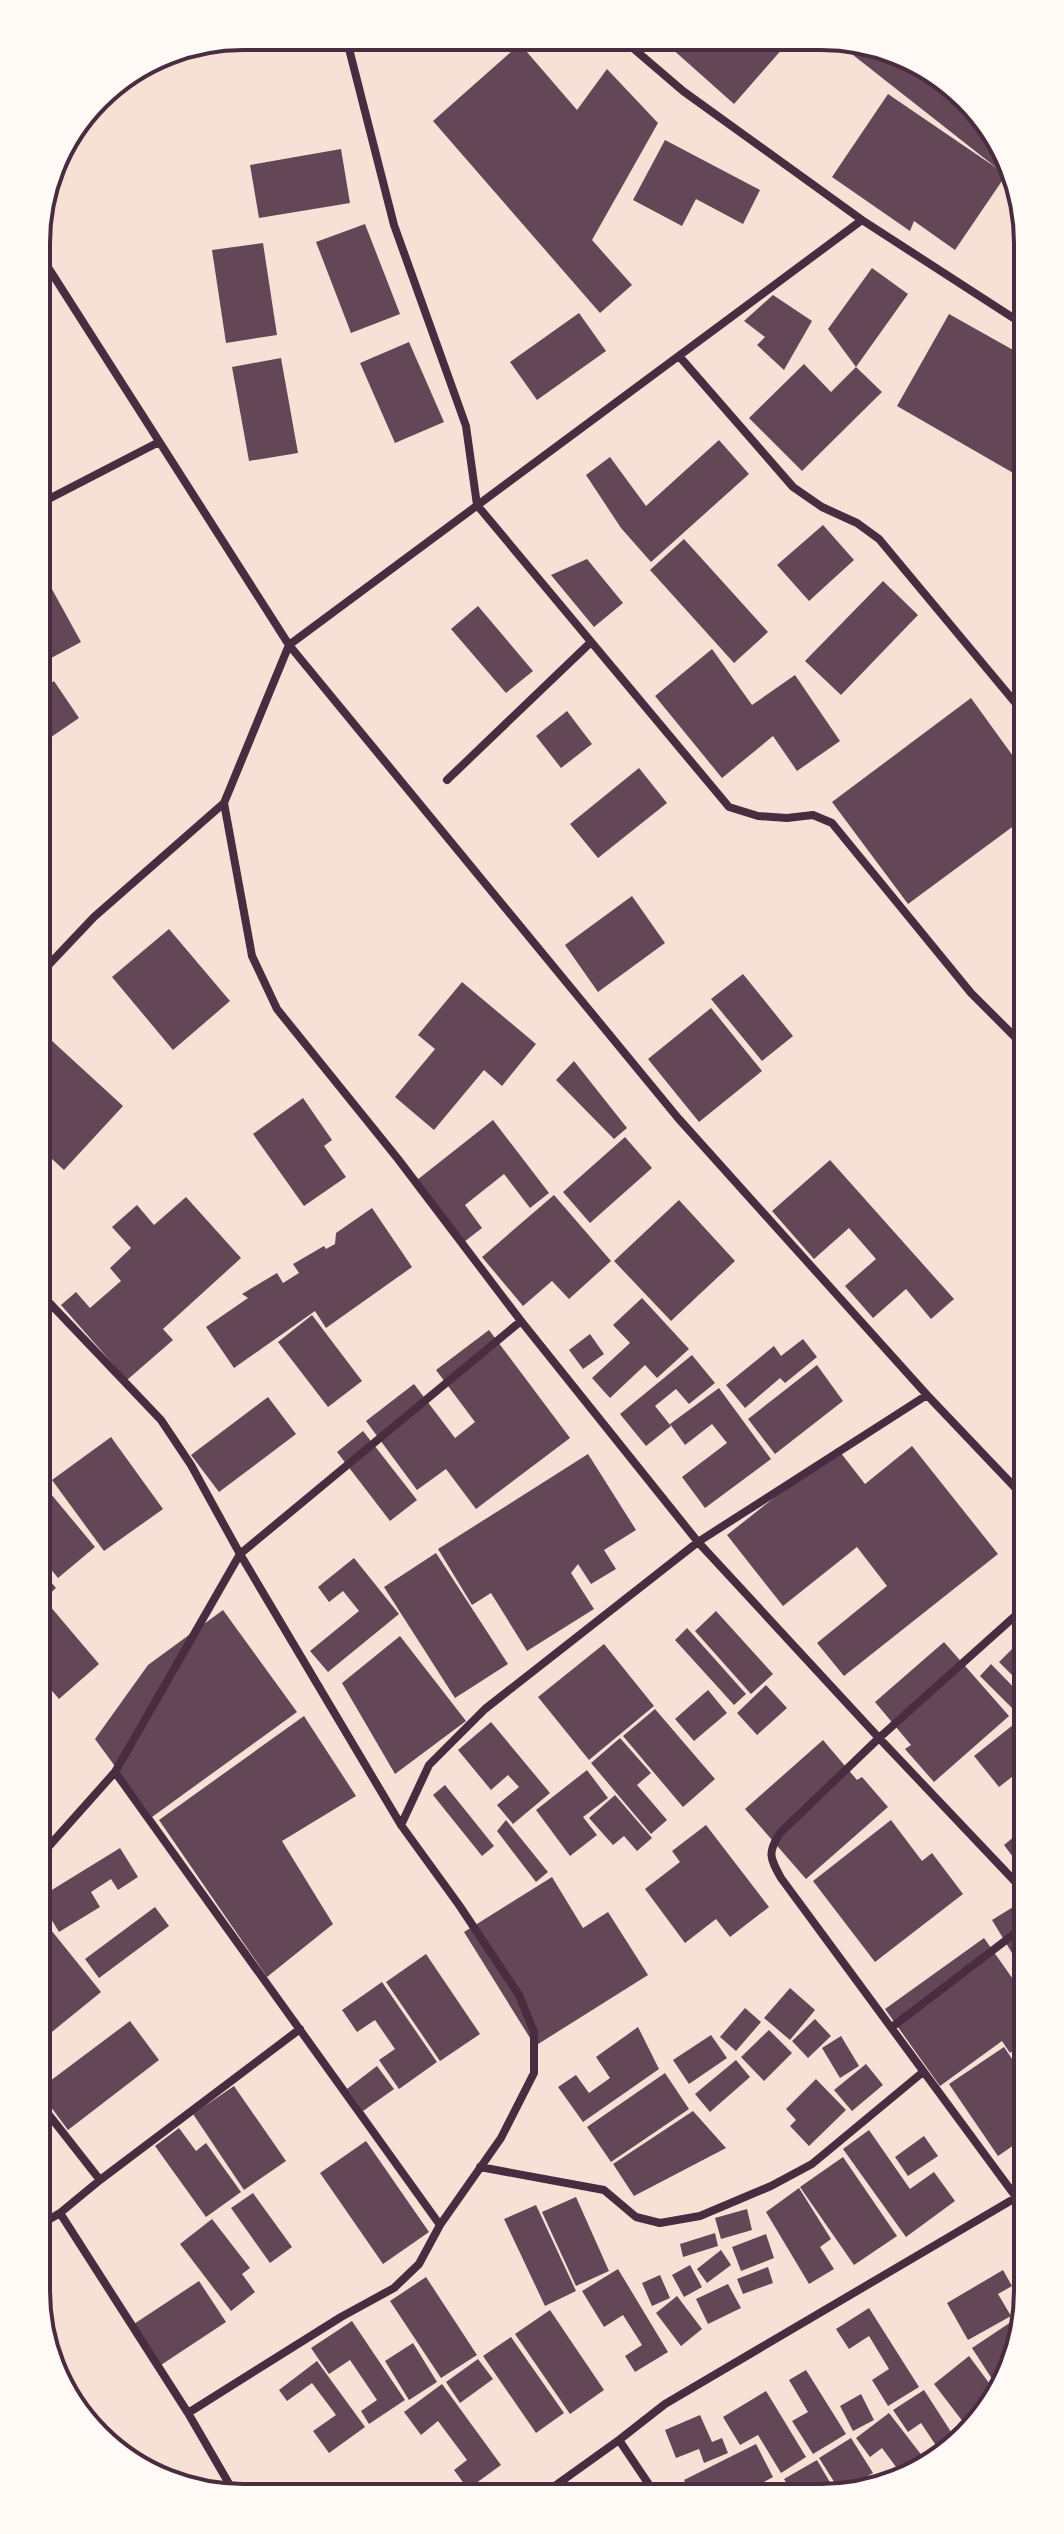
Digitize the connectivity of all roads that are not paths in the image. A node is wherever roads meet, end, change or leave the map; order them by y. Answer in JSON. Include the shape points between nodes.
{"nodes":[{"id":1,"x":349,"y":50,"type":"edge"},
{"id":2,"x":635,"y":50,"type":"edge"},
{"id":3,"x":862,"y":220,"type":"junction"},
{"id":4,"x":50,"y":270,"type":"edge"},
{"id":5,"x":1014,"y":318,"type":"edge"},
{"id":6,"x":679,"y":356,"type":"junction"},
{"id":7,"x":159,"y":442,"type":"junction"},
{"id":8,"x":50,"y":498,"type":"edge"},
{"id":9,"x":477,"y":505,"type":"junction"},
{"id":10,"x":590,"y":643,"type":"junction"},
{"id":11,"x":289,"y":645,"type":"junction"},
{"id":12,"x":1014,"y":701,"type":"edge"},
{"id":13,"x":447,"y":780,"type":"dead end"},
{"id":14,"x":224,"y":803,"type":"junction"},
{"id":15,"x":50,"y":963,"type":"edge"},
{"id":16,"x":1014,"y":1036,"type":"edge"},
{"id":17,"x":50,"y":1303,"type":"edge"},
{"id":18,"x":521,"y":1321,"type":"junction"},
{"id":19,"x":927,"y":1395,"type":"junction"},
{"id":20,"x":1014,"y":1486,"type":"edge"},
{"id":21,"x":698,"y":1542,"type":"junction"},
{"id":22,"x":240,"y":1554,"type":"junction"},
{"id":23,"x":1014,"y":1617,"type":"edge"},
{"id":24,"x":879,"y":1738,"type":"junction"},
{"id":25,"x":115,"y":1772,"type":"junction"},
{"id":26,"x":401,"y":1825,"type":"junction"},
{"id":27,"x":50,"y":1845,"type":"edge"},
{"id":28,"x":1014,"y":1880,"type":"edge"},
{"id":29,"x":1014,"y":1934,"type":"edge"},
{"id":30,"x":892,"y":2027,"type":"junction"},
{"id":31,"x":300,"y":2029,"type":"junction"},
{"id":32,"x":923,"y":2072,"type":"junction"},
{"id":33,"x":50,"y":2116,"type":"edge"},
{"id":34,"x":480,"y":2167,"type":"junction"},
{"id":35,"x":100,"y":2180,"type":"junction"},
{"id":36,"x":1014,"y":2193,"type":"edge"},
{"id":37,"x":1014,"y":2200,"type":"edge"},
{"id":38,"x":60,"y":2213,"type":"junction"},
{"id":39,"x":50,"y":2219,"type":"edge"},
{"id":40,"x":440,"y":2225,"type":"junction"},
{"id":41,"x":188,"y":2413,"type":"junction"},
{"id":42,"x":619,"y":2440,"type":"junction"},
{"id":43,"x":229,"y":2484,"type":"edge"},
{"id":44,"x":558,"y":2484,"type":"edge"},
{"id":45,"x":649,"y":2484,"type":"edge"}],
"edges":[{"from":1,"to":9,"type":"street","via":[[394,225],[466,426]]},
{"from":2,"to":3,"type":"street","via":[[683,91]]},
{"from":3,"to":5,"type":"street"},
{"from":3,"to":6,"type":"street"},
{"from":4,"to":7,"type":"street"},
{"from":6,"to":9,"type":"street"},
{"from":6,"to":12,"type":"street","via":[[793,487],[879,539]]},
{"from":7,"to":8,"type":"street"},
{"from":7,"to":11,"type":"street"},
{"from":9,"to":10,"type":"street"},
{"from":9,"to":11,"type":"street"},
{"from":10,"to":13,"type":"street"},
{"from":10,"to":16,"type":"street","via":[[729,807],[758,816],[813,815],[832,823],[971,993]]},
{"from":11,"to":14,"type":"street"},
{"from":11,"to":19,"type":"street","via":[[678,1118]]},
{"from":14,"to":15,"type":"street","via":[[94,917]]},
{"from":14,"to":18,"type":"street","via":[[252,956],[277,1009]]},
{"from":17,"to":22,"type":"street","via":[[161,1420]]},
{"from":18,"to":21,"type":"street"},
{"from":18,"to":22,"type":"street"},
{"from":19,"to":20,"type":"street"},
{"from":19,"to":21,"type":"street"},
{"from":21,"to":24,"type":"street"},
{"from":21,"to":26,"type":"street","via":[[485,1709],[429,1765]]},
{"from":22,"to":25,"type":"street"},
{"from":22,"to":26,"type":"street"},
{"from":23,"to":24,"type":"street"},
{"from":24,"to":28,"type":"street"},
{"from":24,"to":30,"type":"street","via":[[770,1848],[781,1878]]},
{"from":25,"to":27,"type":"street"},
{"from":25,"to":31,"type":"street"},
{"from":26,"to":34,"type":"street","via":[[519,1995],[534,2032],[534,2073]]},
{"from":29,"to":30,"type":"street"},
{"from":30,"to":32,"type":"street"},
{"from":31,"to":35,"type":"street"},
{"from":31,"to":40,"type":"street"},
{"from":32,"to":34,"type":"street","via":[[812,2164],[700,2216],[660,2223],[636,2217],[604,2190]]},
{"from":32,"to":36,"type":"street"},
{"from":33,"to":35,"type":"street"},
{"from":34,"to":40,"type":"street"},
{"from":35,"to":38,"type":"street"},
{"from":37,"to":42,"type":"street","via":[[665,2404]]},
{"from":38,"to":39,"type":"street"},
{"from":38,"to":41,"type":"street"},
{"from":40,"to":41,"type":"street","via":[[419,2264],[394,2288]]},
{"from":41,"to":43,"type":"street"},
{"from":42,"to":44,"type":"street"},
{"from":42,"to":45,"type":"street"}]}
